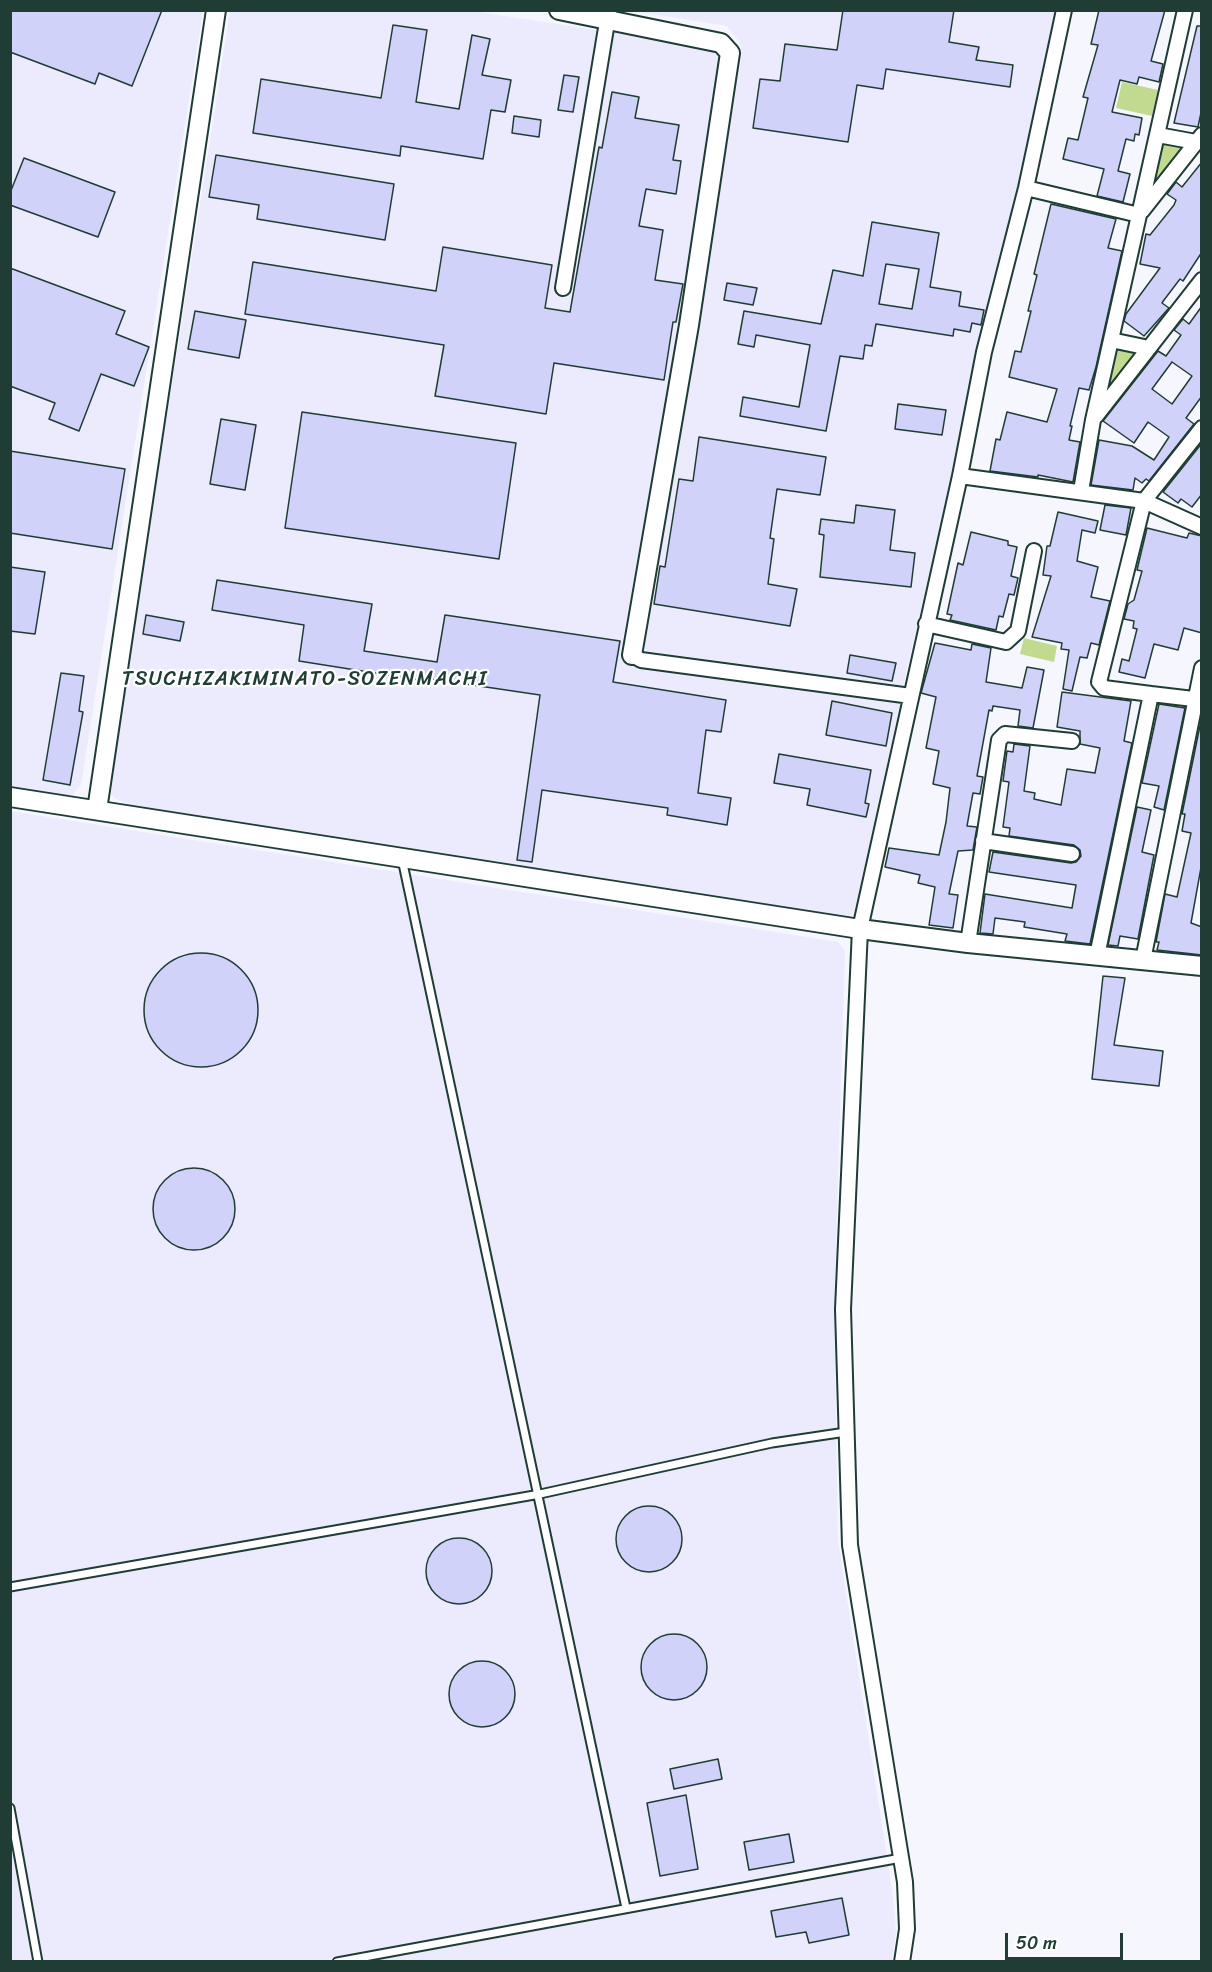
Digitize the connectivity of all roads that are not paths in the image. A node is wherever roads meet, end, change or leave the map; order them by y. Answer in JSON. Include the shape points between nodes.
{"nodes":[{"id":1,"x":216,"y":10,"type":"edge"},
{"id":2,"x":559,"y":10,"type":"edge"},
{"id":3,"x":1064,"y":10,"type":"edge"},
{"id":4,"x":1185,"y":10,"type":"edge"},
{"id":5,"x":608,"y":14,"type":"edge"},
{"id":6,"x":1158,"y":135,"type":"junction"},
{"id":7,"x":1199,"y":139,"type":"edge"},
{"id":8,"x":1026,"y":188,"type":"junction"},
{"id":9,"x":1139,"y":215,"type":"junction"},
{"id":10,"x":1202,"y":280,"type":"edge"},
{"id":11,"x":563,"y":288,"type":"dead end"},
{"id":12,"x":1111,"y":340,"type":"junction"},
{"id":13,"x":1149,"y":348,"type":"junction"},
{"id":14,"x":1093,"y":420,"type":"junction"},
{"id":15,"x":1202,"y":428,"type":"edge"},
{"id":16,"x":960,"y":476,"type":"junction"},
{"id":17,"x":1081,"y":491,"type":"junction"},
{"id":18,"x":1144,"y":501,"type":"junction"},
{"id":19,"x":1202,"y":527,"type":"edge"},
{"id":20,"x":1035,"y":551,"type":"dead end"},
{"id":21,"x":926,"y":624,"type":"junction"},
{"id":22,"x":632,"y":655,"type":"joint"},
{"id":23,"x":1202,"y":668,"type":"edge"},
{"id":24,"x":1150,"y":694,"type":"junction"},
{"id":25,"x":910,"y":696,"type":"junction"},
{"id":26,"x":1198,"y":699,"type":"edge"},
{"id":27,"x":1072,"y":741,"type":"dead end"},
{"id":28,"x":10,"y":796,"type":"edge"},
{"id":29,"x":97,"y":810,"type":"junction"},
{"id":30,"x":982,"y":841,"type":"junction"},
{"id":31,"x":1072,"y":854,"type":"dead end"},
{"id":32,"x":402,"y":860,"type":"junction"},
{"id":33,"x":860,"y":929,"type":"junction"},
{"id":34,"x":968,"y":943,"type":"junction"},
{"id":35,"x":1097,"y":956,"type":"junction"},
{"id":36,"x":1143,"y":960,"type":"junction"},
{"id":37,"x":1202,"y":966,"type":"edge"},
{"id":38,"x":846,"y":1432,"type":"junction"},
{"id":39,"x":540,"y":1494,"type":"junction"},
{"id":40,"x":10,"y":1587,"type":"edge"},
{"id":41,"x":10,"y":1808,"type":"edge"},
{"id":42,"x":902,"y":1858,"type":"junction"},
{"id":43,"x":626,"y":1908,"type":"junction"},
{"id":44,"x":38,"y":1962,"type":"edge"},
{"id":45,"x":337,"y":1962,"type":"edge"},
{"id":46,"x":902,"y":1962,"type":"edge"}],
"edges":[{"from":1,"to":29,"type":"street"},
{"from":2,"to":5,"type":"street"},
{"from":3,"to":8,"type":"street"},
{"from":4,"to":6,"type":"street"},
{"from":5,"to":11,"type":"street"},
{"from":5,"to":22,"type":"street","via":[[722,43],[730,53],[689,325]]},
{"from":6,"to":7,"type":"street"},
{"from":6,"to":9,"type":"street"},
{"from":7,"to":9,"type":"street"},
{"from":8,"to":9,"type":"street"},
{"from":8,"to":16,"type":"street","via":[[984,351]]},
{"from":9,"to":12,"type":"street"},
{"from":10,"to":13,"type":"street"},
{"from":12,"to":13,"type":"street"},
{"from":12,"to":14,"type":"street"},
{"from":13,"to":14,"type":"street"},
{"from":14,"to":17,"type":"street"},
{"from":15,"to":18,"type":"street"},
{"from":16,"to":17,"type":"street"},
{"from":16,"to":21,"type":"street"},
{"from":17,"to":18,"type":"street"},
{"from":18,"to":19,"type":"street"},
{"from":18,"to":24,"type":"street","via":[[1099,682],[1104,688]]},
{"from":20,"to":21,"type":"street","via":[[1018,631],[1006,642]]},
{"from":21,"to":25,"type":"street"},
{"from":22,"to":25,"type":"street","via":[[641,660]]},
{"from":23,"to":26,"type":"street"},
{"from":24,"to":26,"type":"street"},
{"from":24,"to":35,"type":"street"},
{"from":25,"to":33,"type":"street"},
{"from":26,"to":36,"type":"street"},
{"from":27,"to":30,"type":"street","via":[[1005,734],[999,740]]},
{"from":28,"to":29,"type":"street"},
{"from":29,"to":32,"type":"street"},
{"from":30,"to":31,"type":"street"},
{"from":30,"to":34,"type":"street"},
{"from":32,"to":33,"type":"street"},
{"from":32,"to":39,"type":"lane"},
{"from":33,"to":34,"type":"street"},
{"from":33,"to":38,"type":"street","via":[[843,1309]]},
{"from":34,"to":35,"type":"street"},
{"from":35,"to":36,"type":"street"},
{"from":36,"to":37,"type":"street"},
{"from":38,"to":39,"type":"lane","via":[[772,1443]]},
{"from":38,"to":42,"type":"street","via":[[850,1545]]},
{"from":39,"to":40,"type":"lane"},
{"from":39,"to":43,"type":"lane"},
{"from":41,"to":44,"type":"lane"},
{"from":42,"to":43,"type":"lane"},
{"from":42,"to":46,"type":"street","via":[[907,1929]]},
{"from":43,"to":45,"type":"lane"}]}
